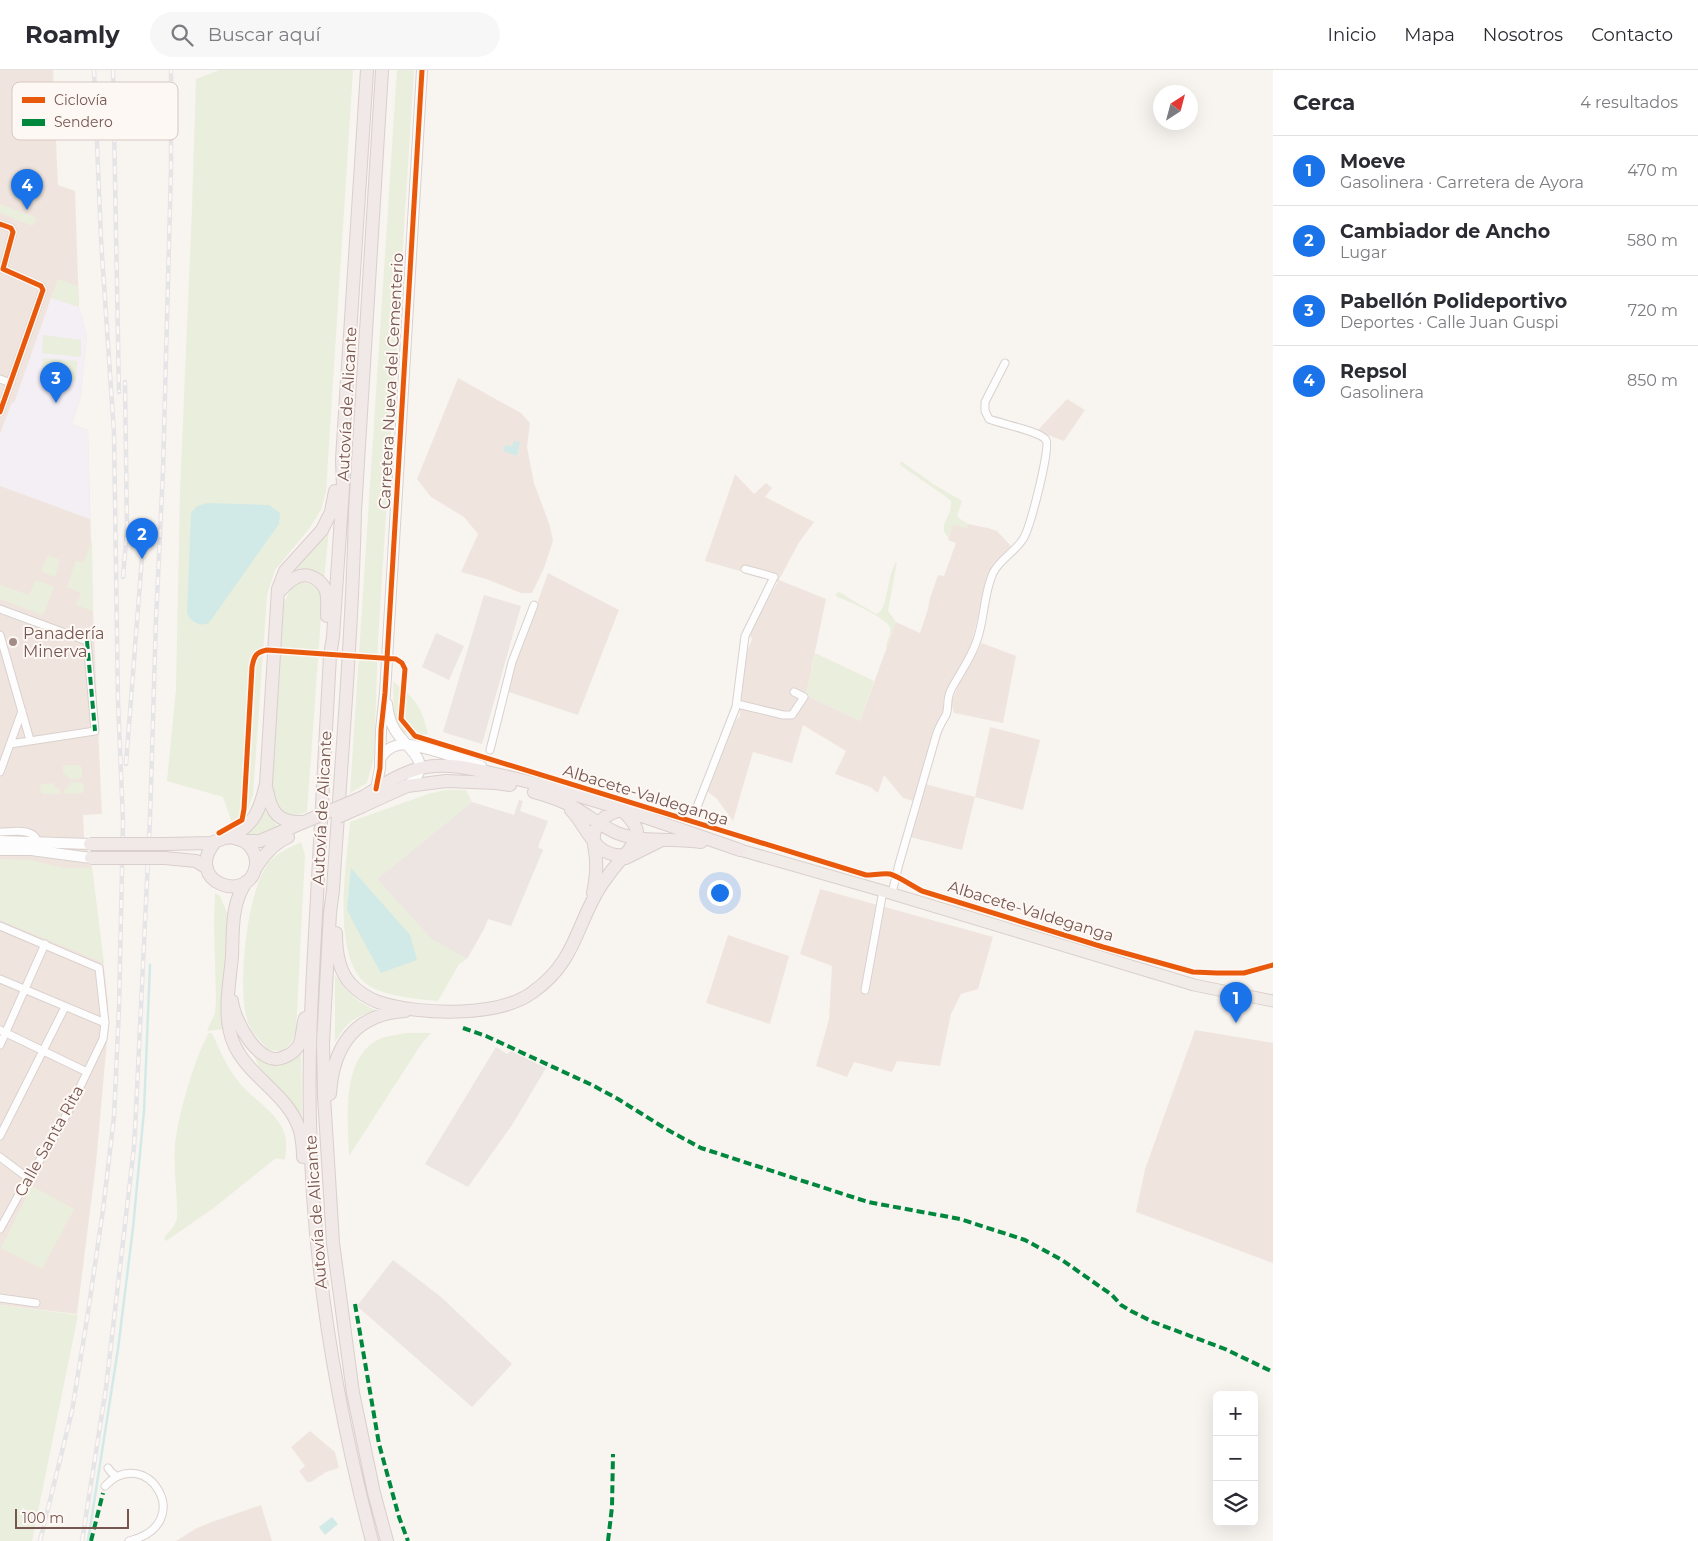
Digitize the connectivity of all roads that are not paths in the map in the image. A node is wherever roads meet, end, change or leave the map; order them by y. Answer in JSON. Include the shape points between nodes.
{"nodes":[{"id":1,"x":367,"y":70,"type":"edge"},
{"id":2,"x":382,"y":70,"type":"edge"},
{"id":3,"x":422,"y":70,"type":"edge"},
{"id":4,"x":0,"y":224,"type":"edge"},
{"id":5,"x":1006,"y":362,"type":"dead end"},
{"id":6,"x":0,"y":379,"type":"edge"},
{"id":7,"x":12,"y":383,"type":"junction"},
{"id":8,"x":0,"y":412,"type":"edge"},
{"id":9,"x":342,"y":459,"type":"junction"},
{"id":10,"x":744,"y":569,"type":"dead end"},
{"id":11,"x":278,"y":594,"type":"junction"},
{"id":12,"x":534,"y":605,"type":"dead end"},
{"id":13,"x":0,"y":609,"type":"edge"},
{"id":14,"x":0,"y":635,"type":"edge"},
{"id":15,"x":330,"y":656,"type":"junction"},
{"id":16,"x":794,"y":692,"type":"dead end"},
{"id":17,"x":385,"y":693,"type":"junction"},
{"id":18,"x":737,"y":704,"type":"junction"},
{"id":19,"x":22,"y":711,"type":"junction"},
{"id":20,"x":30,"y":740,"type":"junction"},
{"id":21,"x":10,"y":744,"type":"junction"},
{"id":22,"x":408,"y":745,"type":"junction"},
{"id":23,"x":490,"y":750,"type":"dead end"},
{"id":24,"x":380,"y":763,"type":"junction"},
{"id":25,"x":420,"y":768,"type":"junction"},
{"id":26,"x":0,"y":772,"type":"edge"},
{"id":27,"x":514,"y":778,"type":"junction"},
{"id":28,"x":388,"y":781,"type":"junction"},
{"id":29,"x":266,"y":784,"type":"junction"},
{"id":30,"x":407,"y":786,"type":"junction"},
{"id":31,"x":376,"y":789,"type":"junction"},
{"id":32,"x":561,"y":801,"type":"junction"},
{"id":33,"x":363,"y":802,"type":"junction"},
{"id":34,"x":697,"y":807,"type":"dead end"},
{"id":35,"x":622,"y":810,"type":"junction"},
{"id":36,"x":599,"y":823,"type":"junction"},
{"id":37,"x":305,"y":826,"type":"junction"},
{"id":38,"x":0,"y":832,"type":"edge"},
{"id":39,"x":231,"y":837,"type":"junction"},
{"id":40,"x":637,"y":839,"type":"junction"},
{"id":41,"x":665,"y":839,"type":"junction"},
{"id":42,"x":0,"y":841,"type":"edge"},
{"id":43,"x":244,"y":841,"type":"junction"},
{"id":44,"x":594,"y":841,"type":"junction"},
{"id":45,"x":38,"y":842,"type":"junction"},
{"id":46,"x":215,"y":842,"type":"junction"},
{"id":47,"x":90,"y":844,"type":"joint"},
{"id":48,"x":0,"y":850,"type":"edge"},
{"id":49,"x":740,"y":850,"type":"junction"},
{"id":50,"x":625,"y":855,"type":"junction"},
{"id":51,"x":91,"y":858,"type":"joint"},
{"id":52,"x":616,"y":865,"type":"junction"},
{"id":53,"x":207,"y":868,"type":"junction"},
{"id":54,"x":255,"y":869,"type":"junction"},
{"id":55,"x":246,"y":882,"type":"junction"},
{"id":56,"x":218,"y":883,"type":"junction"},
{"id":57,"x":333,"y":890,"type":"junction"},
{"id":58,"x":888,"y":892,"type":"junction"},
{"id":59,"x":591,"y":905,"type":"junction"},
{"id":60,"x":234,"y":918,"type":"junction"},
{"id":61,"x":0,"y":926,"type":"edge"},
{"id":62,"x":45,"y":944,"type":"junction"},
{"id":63,"x":0,"y":979,"type":"edge"},
{"id":64,"x":230,"y":981,"type":"junction"},
{"id":65,"x":26,"y":990,"type":"junction"},
{"id":66,"x":865,"y":990,"type":"dead end"},
{"id":67,"x":1239,"y":994,"type":"junction"},
{"id":68,"x":1273,"y":994,"type":"edge"},
{"id":69,"x":1257,"y":998,"type":"junction"},
{"id":70,"x":311,"y":1000,"type":"junction"},
{"id":71,"x":1273,"y":1001,"type":"edge"},
{"id":72,"x":65,"y":1007,"type":"junction"},
{"id":73,"x":1273,"y":1007,"type":"edge"},
{"id":74,"x":430,"y":1010,"type":"junction"},
{"id":75,"x":105,"y":1024,"type":"junction"},
{"id":76,"x":3,"y":1032,"type":"edge"},
{"id":77,"x":0,"y":1045,"type":"edge"},
{"id":78,"x":43,"y":1051,"type":"junction"},
{"id":79,"x":87,"y":1072,"type":"junction"},
{"id":80,"x":326,"y":1121,"type":"junction"},
{"id":81,"x":0,"y":1136,"type":"edge"},
{"id":82,"x":0,"y":1157,"type":"edge"},
{"id":83,"x":28,"y":1178,"type":"junction"},
{"id":84,"x":313,"y":1193,"type":"junction"},
{"id":85,"x":0,"y":1229,"type":"edge"},
{"id":86,"x":0,"y":1298,"type":"edge"},
{"id":87,"x":36,"y":1303,"type":"dead end"},
{"id":88,"x":108,"y":1468,"type":"dead end"},
{"id":89,"x":116,"y":1476,"type":"junction"},
{"id":90,"x":105,"y":1486,"type":"dead end"},
{"id":91,"x":129,"y":1541,"type":"edge"},
{"id":92,"x":372,"y":1541,"type":"edge"},
{"id":93,"x":387,"y":1541,"type":"edge"}],
"edges":[{"from":1,"to":9,"type":"highway","name":"Autovía de Alicante"},
{"from":2,"to":57,"type":"highway","name":"Autovía de Alicante"},
{"from":3,"to":17,"type":"street","name":"Carretera Nueva del Cementerio"},
{"from":4,"to":7,"type":"street","via":[[11,228],[12,232],[3,269],[43,288]]},
{"from":5,"to":58,"type":"street","via":[[985,402],[986,411],[989,419],[1045,439],[1043,470],[1026,534],[993,574],[976,644],[948,695],[946,714],[936,736],[897,876]]},
{"from":6,"to":7,"type":"street"},
{"from":7,"to":8,"type":"street"},
{"from":9,"to":11,"type":"highway","via":[[331,512],[322,530],[286,571]]},
{"from":9,"to":15,"type":"highway","name":"Autovía de Alicante","via":[[343,488]]},
{"from":10,"to":18,"type":"street","via":[[774,577],[744,636]]},
{"from":11,"to":15,"type":"highway","via":[[289,581],[301,575],[309,575],[322,583],[328,604],[326,638]]},
{"from":11,"to":29,"type":"highway"},
{"from":12,"to":23,"type":"street","via":[[512,662]]},
{"from":13,"to":20,"type":"street","via":[[87,641],[95,731]]},
{"from":14,"to":19,"type":"street"},
{"from":15,"to":70,"type":"highway","name":"Autovía de Alicante"},
{"from":16,"to":18,"type":"street","via":[[804,697],[792,715]]},
{"from":17,"to":22,"type":"street","name":"Carretera Nueva del Cementerio","via":[[392,724]]},
{"from":17,"to":24,"type":"street","name":"Carretera Nueva del Cementerio"},
{"from":18,"to":34,"type":"street"},
{"from":19,"to":20,"type":"street"},
{"from":19,"to":21,"type":"street"},
{"from":20,"to":21,"type":"street"},
{"from":21,"to":26,"type":"street"},
{"from":22,"to":24,"type":"street","via":[[393,747],[384,753]]},
{"from":22,"to":25,"type":"street","via":[[418,757]]},
{"from":22,"to":27,"type":"street"},
{"from":24,"to":28,"type":"street","via":[[383,777]]},
{"from":24,"to":31,"type":"street","name":"Carretera Nueva del Cementerio"},
{"from":25,"to":27,"type":"highway","via":[[454,766]]},
{"from":25,"to":28,"type":"highway"},
{"from":25,"to":30,"type":"street"},
{"from":27,"to":35,"type":"highway"},
{"from":28,"to":30,"type":"street"},
{"from":28,"to":31,"type":"highway"},
{"from":29,"to":37,"type":"highway","via":[[274,812],[282,819]]},
{"from":29,"to":39,"type":"highway","via":[[255,818]]},
{"from":30,"to":32,"type":"highway","via":[[446,781],[496,783],[524,788]]},
{"from":30,"to":33,"type":"highway"},
{"from":31,"to":33,"type":"highway"},
{"from":32,"to":36,"type":"highway"},
{"from":32,"to":44,"type":"highway","via":[[579,818]]},
{"from":33,"to":37,"type":"highway","bridge":true},
{"from":35,"to":36,"type":"highway","via":[[608,814]]},
{"from":35,"to":40,"type":"highway","via":[[635,825]]},
{"from":35,"to":49,"type":"highway"},
{"from":36,"to":40,"type":"highway","via":[[616,833]]},
{"from":36,"to":44,"type":"highway"},
{"from":37,"to":43,"type":"highway","via":[[269,838]]},
{"from":37,"to":54,"type":"highway","via":[[279,841]]},
{"from":38,"to":45,"type":"street","via":[[28,832],[37,837]]},
{"from":39,"to":43,"type":"highway"},
{"from":39,"to":46,"type":"highway"},
{"from":40,"to":41,"type":"highway"},
{"from":40,"to":50,"type":"highway"},
{"from":41,"to":49,"type":"highway"},
{"from":41,"to":52,"type":"highway"},
{"from":42,"to":45,"type":"street"},
{"from":43,"to":54,"type":"highway","via":[[256,858]]},
{"from":44,"to":50,"type":"highway","via":[[598,848],[609,854]]},
{"from":44,"to":59,"type":"highway","via":[[596,869]]},
{"from":45,"to":47,"type":"street"},
{"from":46,"to":47,"type":"highway","bridge":true},
{"from":46,"to":53,"type":"highway","via":[[208,854]]},
{"from":48,"to":51,"type":"street","via":[[31,850]]},
{"from":49,"to":58,"type":"main road"},
{"from":50,"to":52,"type":"highway"},
{"from":51,"to":53,"type":"highway","bridge":true,"via":[[165,858],[196,861]]},
{"from":52,"to":59,"type":"highway"},
{"from":53,"to":56,"type":"highway"},
{"from":54,"to":55,"type":"highway"},
{"from":55,"to":56,"type":"highway","via":[[238,886]]},
{"from":55,"to":60,"type":"highway","via":[[238,898]]},
{"from":56,"to":60,"type":"highway","via":[[230,900]]},
{"from":57,"to":74,"type":"highway","via":[[338,960],[348,981],[377,1002]]},
{"from":57,"to":80,"type":"highway","name":"Autovía de Alicante","via":[[323,1043]]},
{"from":58,"to":66,"type":"street"},
{"from":58,"to":67,"type":"main road","via":[[1194,985]]},
{"from":59,"to":74,"type":"highway","via":[[564,961],[533,992],[504,1005],[480,1010]]},
{"from":60,"to":64,"type":"highway"},
{"from":61,"to":62,"type":"street"},
{"from":62,"to":65,"type":"street"},
{"from":62,"to":75,"type":"street","via":[[99,968]]},
{"from":63,"to":65,"type":"street"},
{"from":64,"to":70,"type":"highway","via":[[233,1005],[241,1028],[267,1057],[281,1059],[299,1045]]},
{"from":64,"to":84,"type":"highway","via":[[227,1003],[230,1034],[241,1056],[279,1097],[295,1120],[300,1130],[305,1176]]},
{"from":65,"to":72,"type":"street"},
{"from":65,"to":76,"type":"street"},
{"from":67,"to":69,"type":"main road"},
{"from":67,"to":73,"type":"main road"},
{"from":68,"to":69,"type":"main road"},
{"from":69,"to":71,"type":"main road"},
{"from":70,"to":84,"type":"highway","name":"Autovía de Alicante"},
{"from":72,"to":75,"type":"street"},
{"from":72,"to":78,"type":"street"},
{"from":74,"to":80,"type":"highway","via":[[394,1012],[377,1017],[356,1029],[345,1040],[336,1059]]},
{"from":75,"to":79,"type":"street","name":"Calle Santa Rita","via":[[103,1039]]},
{"from":76,"to":77,"type":"street"},
{"from":76,"to":78,"type":"street"},
{"from":78,"to":79,"type":"street"},
{"from":78,"to":81,"type":"street"},
{"from":79,"to":83,"type":"street","name":"Calle Santa Rita","via":[[51,1143]]},
{"from":80,"to":93,"type":"highway","name":"Autovía de Alicante","via":[[333,1243],[353,1393]]},
{"from":82,"to":83,"type":"street"},
{"from":83,"to":85,"type":"street","name":"Calle Santa Rita"},
{"from":84,"to":92,"type":"highway","name":"Autovía de Alicante","via":[[332,1358],[346,1435]]},
{"from":86,"to":87,"type":"street"},
{"from":88,"to":89,"type":"street"},
{"from":89,"to":90,"type":"street"},
{"from":89,"to":91,"type":"street","via":[[140,1474],[156,1485],[163,1498],[163,1511],[155,1528],[141,1538]]}]}
